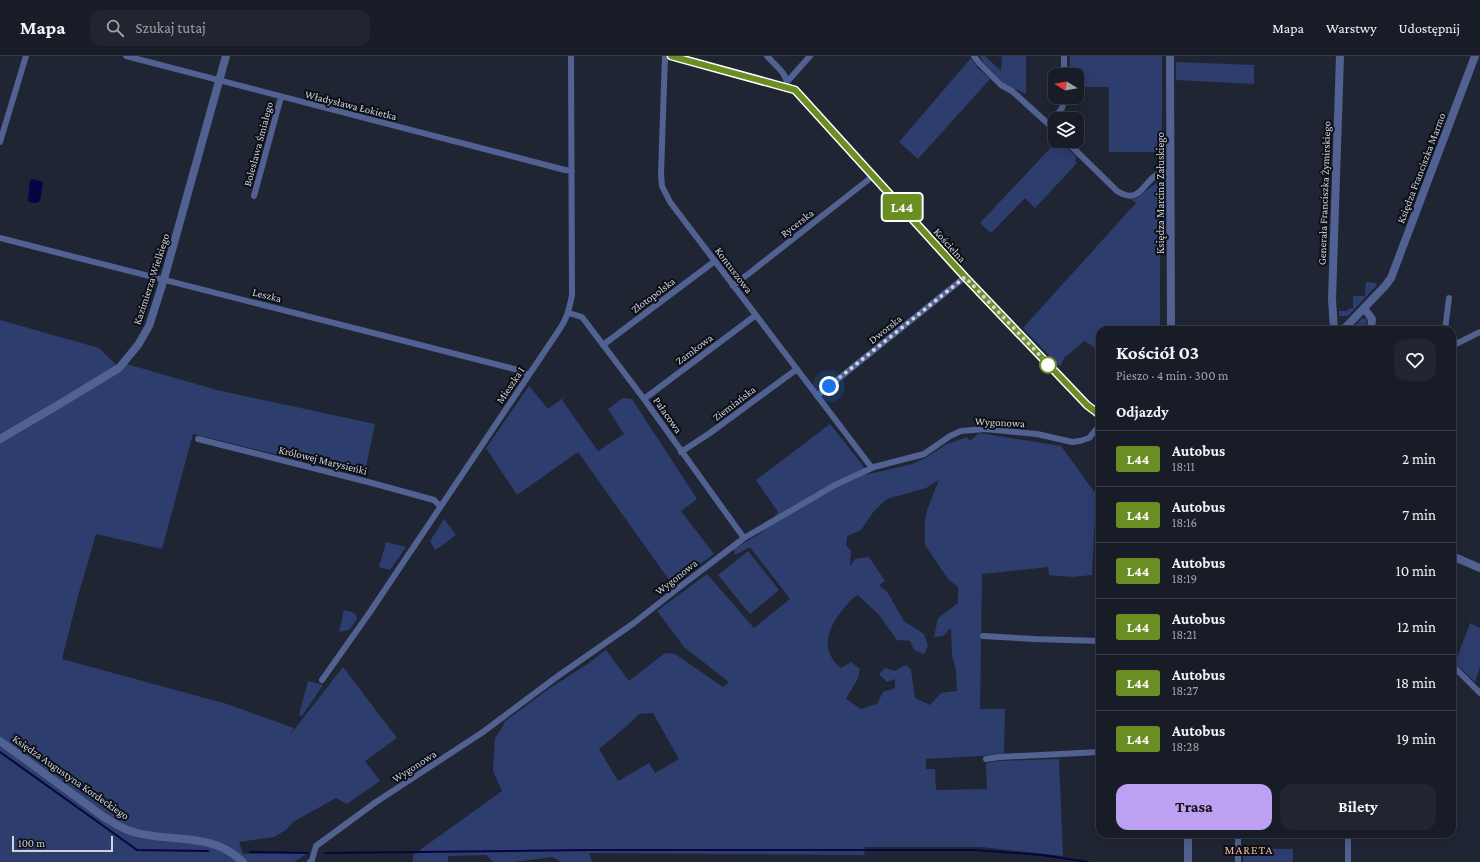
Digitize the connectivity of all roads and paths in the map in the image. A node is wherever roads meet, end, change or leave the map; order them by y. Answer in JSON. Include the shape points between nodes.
{"nodes":[{"id":1,"x":26,"y":56,"type":"edge"},
{"id":2,"x":126,"y":56,"type":"edge"},
{"id":3,"x":226,"y":56,"type":"edge"},
{"id":4,"x":572,"y":56,"type":"edge"},
{"id":5,"x":665,"y":56,"type":"edge"},
{"id":6,"x":670,"y":56,"type":"edge"},
{"id":7,"x":768,"y":56,"type":"edge"},
{"id":8,"x":810,"y":56,"type":"edge"},
{"id":9,"x":974,"y":56,"type":"edge"},
{"id":10,"x":1064,"y":56,"type":"edge"},
{"id":11,"x":1170,"y":56,"type":"edge"},
{"id":12,"x":1340,"y":56,"type":"edge"},
{"id":13,"x":1475,"y":56,"type":"edge"},
{"id":14,"x":1064,"y":68,"type":"edge"},
{"id":15,"x":219,"y":81,"type":"junction"},
{"id":16,"x":787,"y":85,"type":"junction"},
{"id":17,"x":281,"y":97,"type":"junction"},
{"id":18,"x":1048,"y":123,"type":"edge"},
{"id":19,"x":0,"y":142,"type":"edge"},
{"id":20,"x":1073,"y":148,"type":"edge"},
{"id":21,"x":572,"y":171,"type":"junction"},
{"id":22,"x":1171,"y":173,"type":"junction"},
{"id":23,"x":873,"y":176,"type":"junction"},
{"id":24,"x":254,"y":196,"type":"dead end"},
{"id":25,"x":0,"y":238,"type":"edge"},
{"id":26,"x":715,"y":261,"type":"junction"},
{"id":27,"x":965,"y":277,"type":"junction"},
{"id":28,"x":164,"y":279,"type":"junction"},
{"id":29,"x":733,"y":286,"type":"junction"},
{"id":30,"x":1449,"y":298,"type":"dead end"},
{"id":31,"x":1364,"y":308,"type":"junction"},
{"id":32,"x":569,"y":312,"type":"junction"},
{"id":33,"x":756,"y":315,"type":"junction"},
{"id":34,"x":1171,"y":326,"type":"edge"},
{"id":35,"x":1334,"y":326,"type":"edge"},
{"id":36,"x":1347,"y":326,"type":"edge"},
{"id":37,"x":1371,"y":326,"type":"edge"},
{"id":38,"x":1446,"y":326,"type":"edge"},
{"id":39,"x":1480,"y":332,"type":"edge"},
{"id":40,"x":603,"y":344,"type":"junction"},
{"id":41,"x":1456,"y":344,"type":"edge"},
{"id":42,"x":797,"y":369,"type":"junction"},
{"id":43,"x":529,"y":375,"type":"junction"},
{"id":44,"x":817,"y":396,"type":"junction"},
{"id":45,"x":644,"y":399,"type":"junction"},
{"id":46,"x":1096,"y":412,"type":"edge"},
{"id":47,"x":1096,"y":430,"type":"edge"},
{"id":48,"x":0,"y":439,"type":"edge"},
{"id":49,"x":198,"y":439,"type":"dead end"},
{"id":50,"x":681,"y":452,"type":"junction"},
{"id":51,"x":872,"y":468,"type":"junction"},
{"id":52,"x":440,"y":506,"type":"junction"},
{"id":53,"x":744,"y":538,"type":"junction"},
{"id":54,"x":1456,"y":558,"type":"edge"},
{"id":55,"x":1480,"y":567,"type":"edge"},
{"id":56,"x":983,"y":636,"type":"dead end"},
{"id":57,"x":1096,"y":641,"type":"edge"},
{"id":58,"x":1456,"y":669,"type":"edge"},
{"id":59,"x":322,"y":680,"type":"dead end"},
{"id":60,"x":1480,"y":693,"type":"edge"},
{"id":61,"x":0,"y":741,"type":"edge"},
{"id":62,"x":1096,"y":752,"type":"edge"},
{"id":63,"x":986,"y":759,"type":"dead end"},
{"id":64,"x":1188,"y":838,"type":"edge"},
{"id":65,"x":1238,"y":838,"type":"edge"},
{"id":66,"x":1348,"y":838,"type":"edge"},
{"id":67,"x":243,"y":862,"type":"edge"},
{"id":68,"x":310,"y":862,"type":"edge"},
{"id":69,"x":1188,"y":862,"type":"edge"},
{"id":70,"x":1238,"y":862,"type":"edge"},
{"id":71,"x":1348,"y":862,"type":"edge"}],
"edges":[{"from":1,"to":19,"type":"street"},
{"from":2,"to":15,"type":"street","name":"Władysława Łokietka"},
{"from":3,"to":15,"type":"street","name":"Kazimierza Wielkiego"},
{"from":4,"to":21,"type":"street","name":"Mieszka I"},
{"from":5,"to":26,"type":"street","name":"Kontuszowa","via":[[662,186],[670,202]]},
{"from":6,"to":16,"type":"street","name":"Kościelna"},
{"from":7,"to":16,"type":"street","via":[[785,76]]},
{"from":8,"to":16,"type":"street"},
{"from":9,"to":18,"type":"street","via":[[1001,85],[1012,91]]},
{"from":10,"to":14,"type":"street"},
{"from":11,"to":22,"type":"street","name":"Księdza Marcina Załuskiego"},
{"from":12,"to":35,"type":"street","name":"Generała Franciszka Żymirskiego","via":[[1332,299]]},
{"from":13,"to":31,"type":"street","name":"Księdza Franciszka Marmo","via":[[1391,278]]},
{"from":15,"to":17,"type":"street","name":"Władysława Łokietka"},
{"from":15,"to":28,"type":"street","name":"Kazimierza Wielkiego"},
{"from":16,"to":23,"type":"street","name":"Kościelna","via":[[801,95]]},
{"from":17,"to":21,"type":"street","name":"Władysława Łokietka"},
{"from":17,"to":24,"type":"street","name":"Bolesława Śmiałego"},
{"from":20,"to":22,"type":"street","via":[[1121,193],[1134,195],[1161,173]]},
{"from":21,"to":32,"type":"street","name":"Mieszka I","via":[[572,295]]},
{"from":22,"to":34,"type":"street","name":"Księdza Marcina Załuskiego"},
{"from":23,"to":27,"type":"street","name":"Kościelna"},
{"from":23,"to":29,"type":"street","name":"Rycerska"},
{"from":25,"to":28,"type":"street","name":"Leszka"},
{"from":26,"to":29,"type":"street","name":"Kontuszowa"},
{"from":26,"to":40,"type":"street","name":"Złotopolska"},
{"from":27,"to":44,"type":"street","name":"Dworska"},
{"from":27,"to":46,"type":"street","name":"Kościelna"},
{"from":28,"to":43,"type":"street","name":"Leszka","via":[[522,371]]},
{"from":28,"to":48,"type":"street","name":"Kazimierza Wielkiego","via":[[149,326],[138,345],[119,368]]},
{"from":29,"to":33,"type":"street","name":"Kontuszowa"},
{"from":30,"to":38,"type":"street"},
{"from":31,"to":36,"type":"street","name":"Księdza Franciszka Marmo"},
{"from":31,"to":37,"type":"street","via":[[1372,319]]},
{"from":32,"to":40,"type":"street","name":"Pałacowa","via":[[582,317]]},
{"from":32,"to":43,"type":"street","name":"Mieszka I","via":[[565,323]]},
{"from":33,"to":42,"type":"street","name":"Kontuszowa"},
{"from":33,"to":45,"type":"street","name":"Zamkowa"},
{"from":39,"to":41,"type":"street"},
{"from":40,"to":45,"type":"street","name":"Pałacowa"},
{"from":42,"to":44,"type":"street","name":"Kontuszowa"},
{"from":42,"to":50,"type":"street","name":"Ziemiańska"},
{"from":43,"to":52,"type":"street","name":"Mieszka I"},
{"from":44,"to":51,"type":"street","name":"Kontuszowa"},
{"from":45,"to":50,"type":"street","name":"Pałacowa"},
{"from":47,"to":51,"type":"street","name":"Wygonowa","via":[[1089,438],[1072,442],[1037,434],[992,430],[961,431],[924,454]]},
{"from":49,"to":52,"type":"street","name":"Królowej Marysieńki","via":[[434,500]]},
{"from":50,"to":53,"type":"street","name":"Pałacowa"},
{"from":51,"to":53,"type":"street","name":"Wygonowa","via":[[835,485]]},
{"from":52,"to":59,"type":"street","name":"Mieszka I"},
{"from":53,"to":68,"type":"street","name":"Wygonowa","via":[[634,623],[483,732],[376,802],[316,846]]},
{"from":54,"to":55,"type":"street"},
{"from":56,"to":57,"type":"street"},
{"from":58,"to":60,"type":"street"},
{"from":61,"to":67,"type":"street","name":"Księdza Augustyna Kordeckiego","via":[[120,827],[142,834],[210,842]]},
{"from":62,"to":63,"type":"street"},
{"from":64,"to":69,"type":"street"},
{"from":65,"to":70,"type":"street"},
{"from":66,"to":71,"type":"street"}]}
